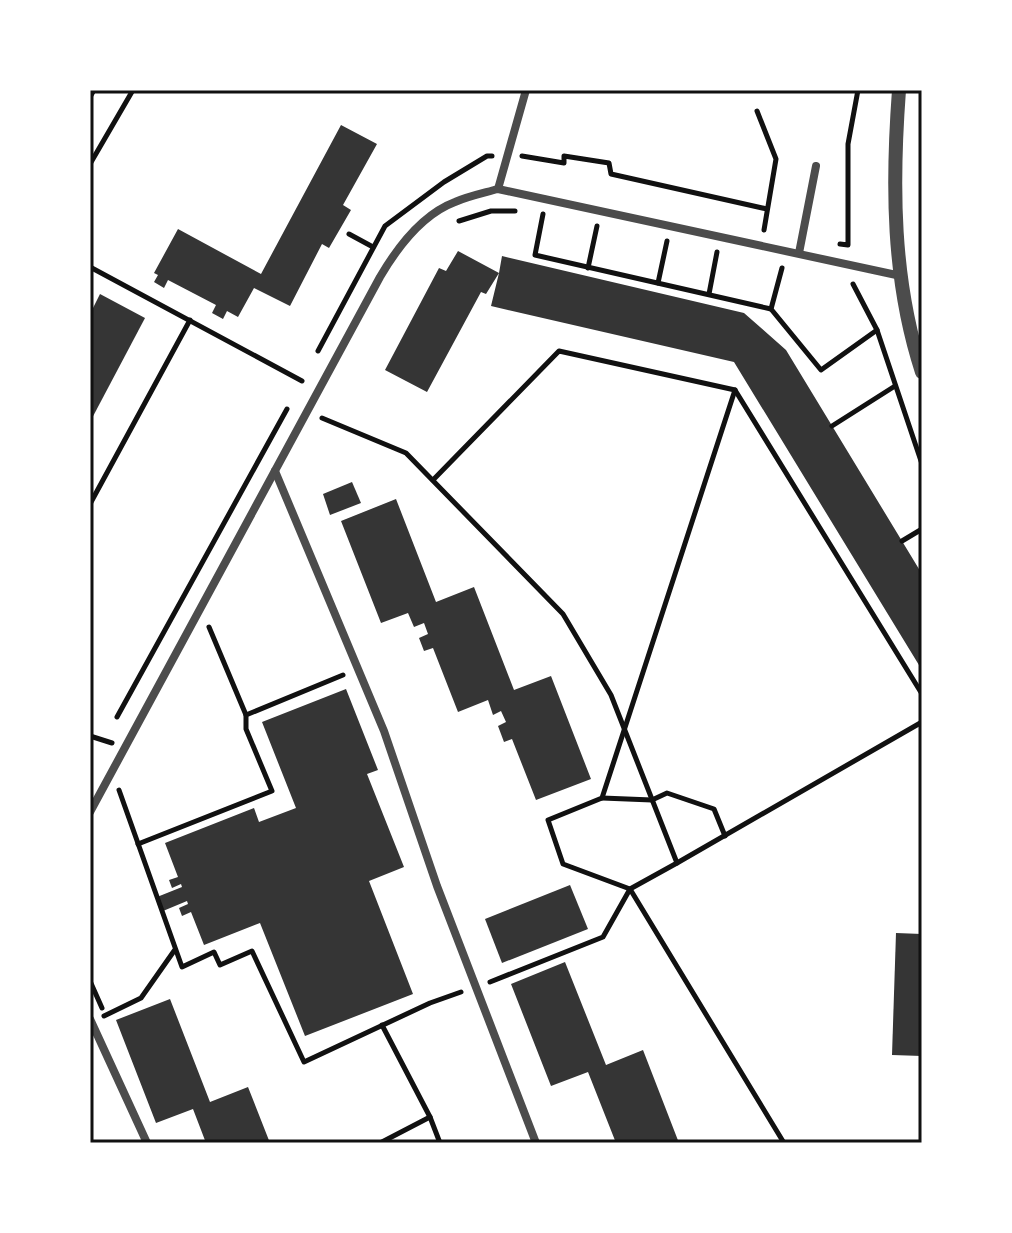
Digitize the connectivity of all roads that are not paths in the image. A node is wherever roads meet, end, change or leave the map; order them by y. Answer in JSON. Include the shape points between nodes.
{"nodes":[{"id":1,"x":526,"y":90,"type":"edge"},
{"id":2,"x":899,"y":90,"type":"edge"},
{"id":3,"x":816,"y":166,"type":"dead end"},
{"id":4,"x":498,"y":189,"type":"junction"},
{"id":5,"x":799,"y":253,"type":"junction"},
{"id":6,"x":901,"y":276,"type":"junction"},
{"id":7,"x":922,"y":372,"type":"edge"},
{"id":8,"x":275,"y":471,"type":"junction"},
{"id":9,"x":90,"y":812,"type":"edge"},
{"id":10,"x":91,"y":1021,"type":"edge"},
{"id":11,"x":147,"y":1143,"type":"edge"},
{"id":12,"x":536,"y":1143,"type":"edge"}],
"edges":[{"from":1,"to":4,"type":"street"},
{"from":2,"to":6,"type":"street","via":[[894,217]]},
{"from":3,"to":5,"type":"street"},
{"from":4,"to":5,"type":"street"},
{"from":4,"to":8,"type":"street","via":[[452,202],[413,231],[391,257]]},
{"from":5,"to":6,"type":"street"},
{"from":6,"to":7,"type":"street"},
{"from":8,"to":9,"type":"street"},
{"from":8,"to":12,"type":"street","via":[[384,731]]},
{"from":10,"to":11,"type":"street"}]}
